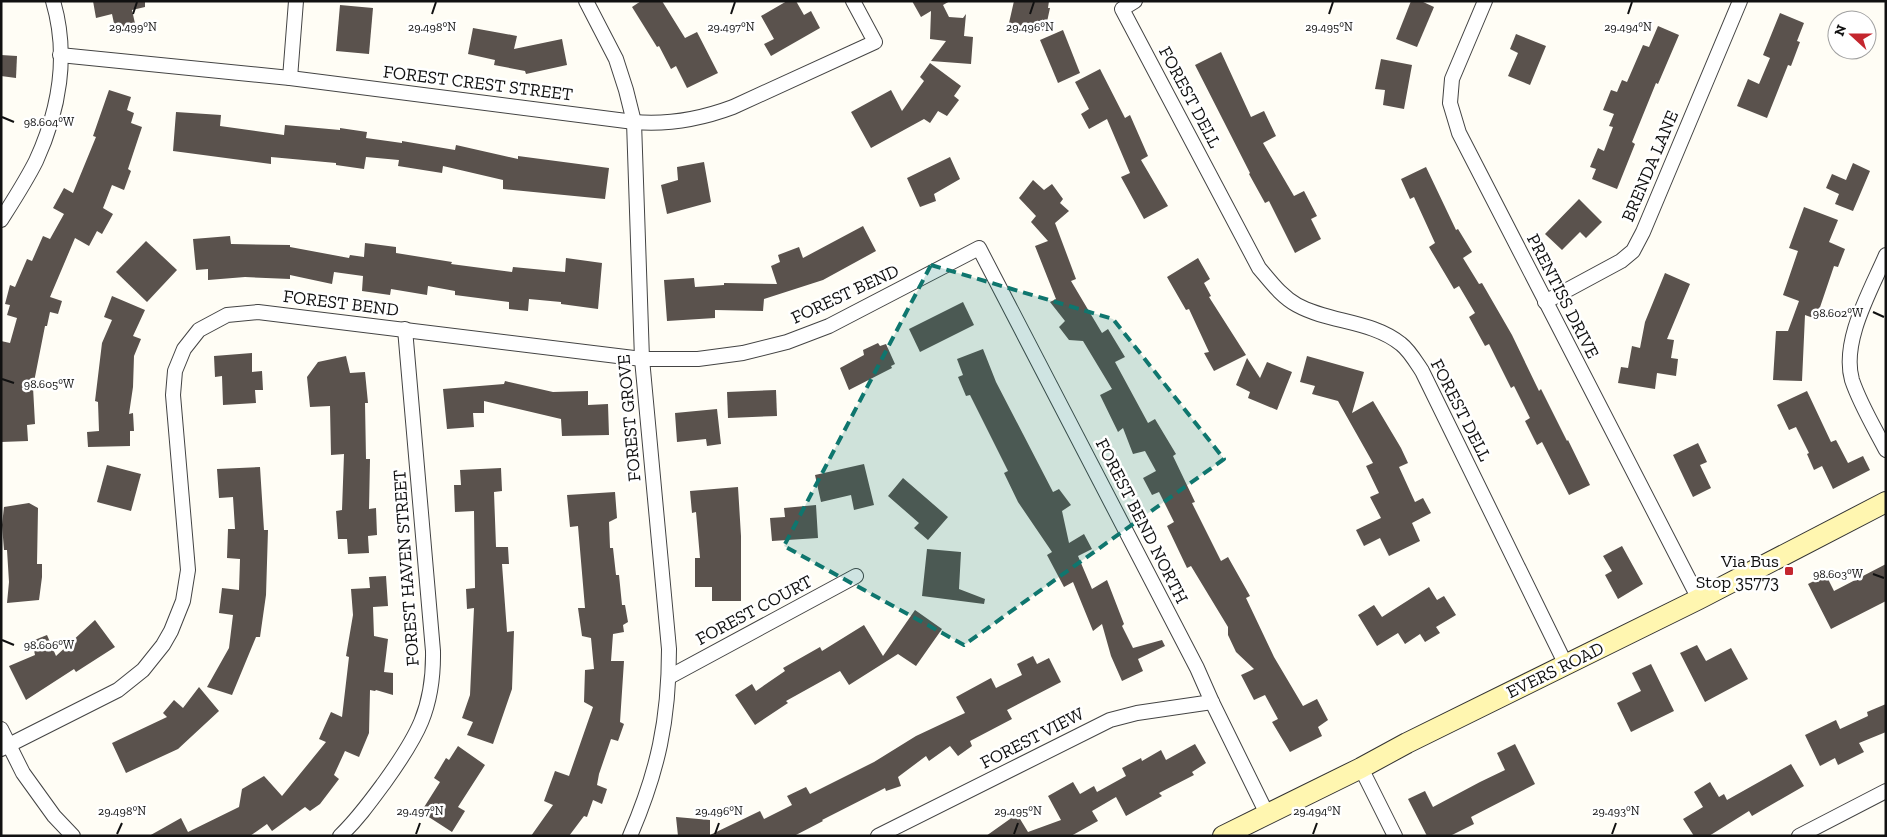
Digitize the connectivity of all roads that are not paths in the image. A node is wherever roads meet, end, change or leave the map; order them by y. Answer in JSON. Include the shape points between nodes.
{"nodes":[{"id":1,"x":53,"y":1,"type":"edge"},
{"id":2,"x":296,"y":1,"type":"edge"},
{"id":3,"x":586,"y":1,"type":"edge"},
{"id":4,"x":853,"y":1,"type":"edge"},
{"id":5,"x":1135,"y":1,"type":"edge"},
{"id":6,"x":1485,"y":1,"type":"edge"},
{"id":7,"x":1740,"y":1,"type":"edge"},
{"id":8,"x":60,"y":55,"type":"junction"},
{"id":9,"x":290,"y":78,"type":"junction"},
{"id":10,"x":634,"y":122,"type":"junction"},
{"id":11,"x":1,"y":220,"type":"edge"},
{"id":12,"x":979,"y":248,"type":"joint"},
{"id":13,"x":1886,"y":254,"type":"edge"},
{"id":14,"x":1545,"y":302,"type":"junction"},
{"id":15,"x":404,"y":329,"type":"junction"},
{"id":16,"x":642,"y":359,"type":"junction"},
{"id":17,"x":1886,"y":450,"type":"edge"},
{"id":18,"x":1886,"y":502,"type":"edge"},
{"id":19,"x":856,"y":576,"type":"dead end"},
{"id":20,"x":1699,"y":599,"type":"junction"},
{"id":21,"x":1566,"y":665,"type":"junction"},
{"id":22,"x":669,"y":677,"type":"junction"},
{"id":23,"x":1212,"y":702,"type":"junction"},
{"id":24,"x":1,"y":729,"type":"edge"},
{"id":25,"x":5,"y":747,"type":"edge"},
{"id":26,"x":1361,"y":768,"type":"junction"},
{"id":27,"x":1886,"y":791,"type":"edge"},
{"id":28,"x":1267,"y":814,"type":"junction"},
{"id":29,"x":72,"y":836,"type":"edge"},
{"id":30,"x":340,"y":836,"type":"edge"},
{"id":31,"x":630,"y":836,"type":"edge"},
{"id":32,"x":878,"y":836,"type":"edge"},
{"id":33,"x":1224,"y":836,"type":"edge"},
{"id":34,"x":1395,"y":836,"type":"edge"},
{"id":35,"x":1799,"y":836,"type":"edge"}],
"edges":[{"from":1,"to":8,"type":"street"},
{"from":2,"to":9,"type":"street"},
{"from":3,"to":10,"type":"street","name":"FOREST GROVE","via":[[616,59]]},
{"from":4,"to":10,"type":"street","name":"FOREST CREST STREET","via":[[875,42],[712,115],[669,123]]},
{"from":5,"to":21,"type":"street","name":"FOREST DELL","via":[[1122,9],[1260,268],[1278,291],[1296,305],[1378,330],[1402,344],[1422,371]]},
{"from":6,"to":14,"type":"street","name":"PRENTISS DRIVE","via":[[1452,79],[1450,102],[1459,134]]},
{"from":7,"to":14,"type":"street","name":"BRENDA LANE","via":[[1632,252],[1622,261]]},
{"from":8,"to":9,"type":"street","name":"FOREST CREST STREET"},
{"from":8,"to":11,"type":"street","via":[[57,103],[49,129],[35,163]]},
{"from":9,"to":10,"type":"street","name":"FOREST CREST STREET"},
{"from":10,"to":16,"type":"street","name":"FOREST GROVE"},
{"from":12,"to":16,"type":"street","name":"FOREST BEND","via":[[829,326],[787,342],[698,359]]},
{"from":12,"to":23,"type":"street","name":"FOREST BEND NORTH"},
{"from":13,"to":17,"type":"street","via":[[1857,323],[1850,353],[1852,378],[1859,398]]},
{"from":14,"to":20,"type":"street","name":"PRENTISS DRIVE"},
{"from":15,"to":16,"type":"street","name":"FOREST BEND"},
{"from":15,"to":25,"type":"street","name":"FOREST BEND","via":[[258,312],[226,315],[199,330],[184,349],[175,371],[188,570],[178,616],[154,658],[118,690]]},
{"from":15,"to":30,"type":"street","name":"FOREST HAVEN STREET","via":[[433,650],[432,684],[425,716],[405,754],[361,814]]},
{"from":16,"to":22,"type":"street","name":"FOREST GROVE"},
{"from":18,"to":20,"type":"main road","name":"EVERS ROAD"},
{"from":19,"to":22,"type":"street","name":"FOREST COURT"},
{"from":20,"to":21,"type":"main road","name":"EVERS ROAD"},
{"from":21,"to":26,"type":"main road","name":"EVERS ROAD"},
{"from":22,"to":31,"type":"street","name":"FOREST GROVE","via":[[657,763]]},
{"from":23,"to":28,"type":"street","name":"FOREST BEND NORTH"},
{"from":23,"to":32,"type":"street","name":"FOREST VIEW","via":[[1110,720]]},
{"from":24,"to":25,"type":"street"},
{"from":25,"to":29,"type":"street"},
{"from":26,"to":28,"type":"main road","name":"EVERS ROAD"},
{"from":26,"to":34,"type":"street"},
{"from":27,"to":35,"type":"street"},
{"from":28,"to":33,"type":"main road","name":"EVERS ROAD"}]}
